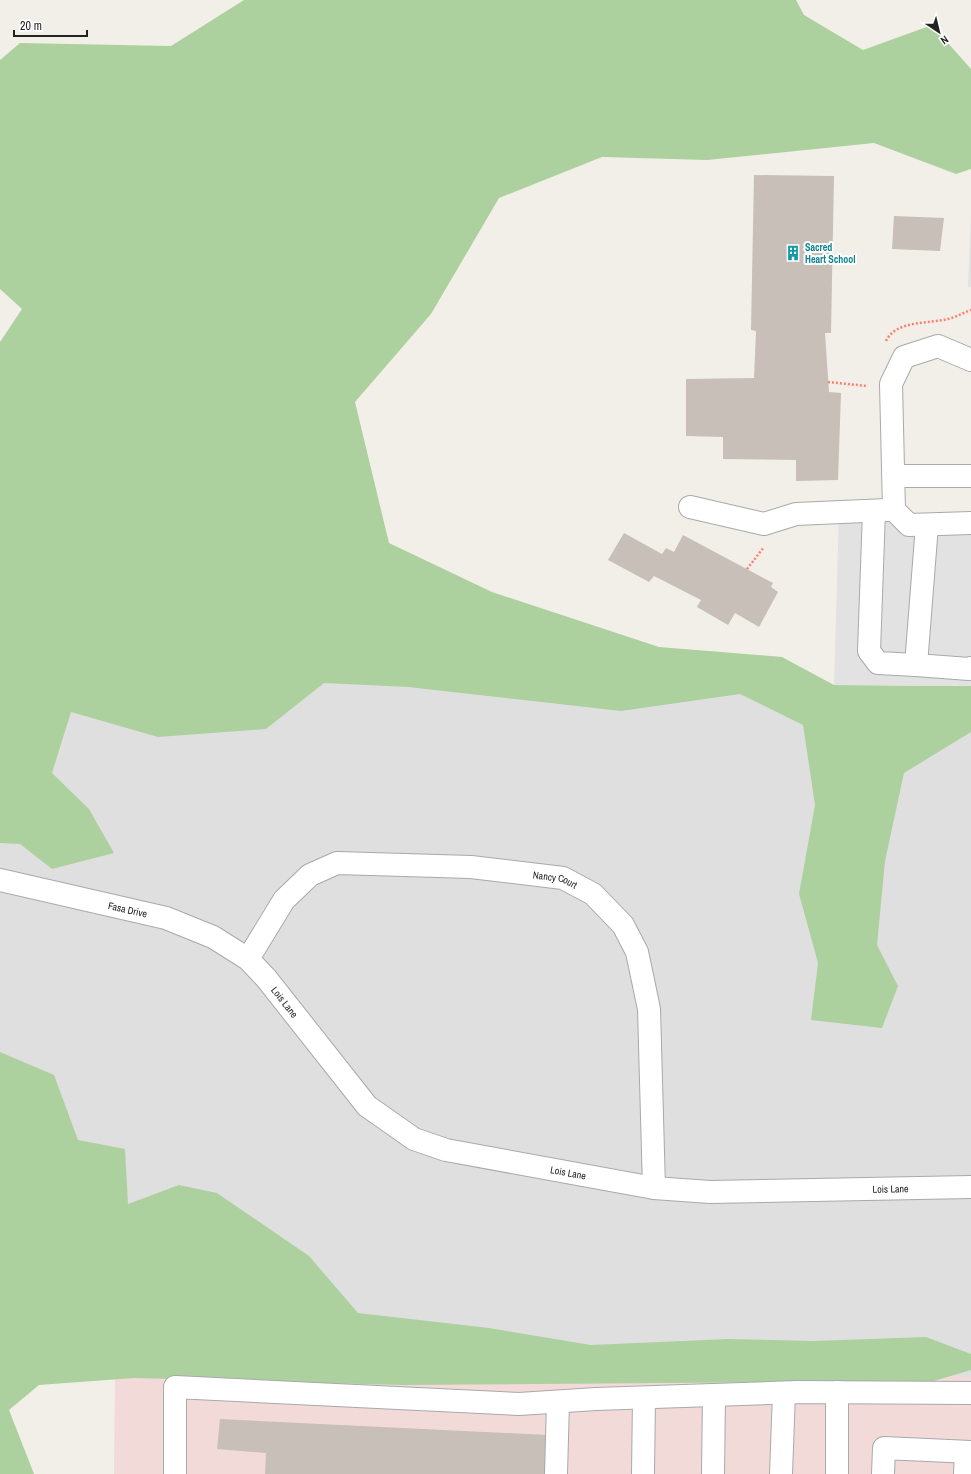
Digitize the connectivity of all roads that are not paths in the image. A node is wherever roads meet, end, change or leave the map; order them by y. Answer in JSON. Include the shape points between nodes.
{"nodes":[{"id":1,"x":971,"y":360,"type":"edge"},
{"id":2,"x":894,"y":476,"type":"junction"},
{"id":3,"x":971,"y":476,"type":"edge"},
{"id":4,"x":690,"y":507,"type":"dead end"},
{"id":5,"x":884,"y":510,"type":"junction"},
{"id":6,"x":971,"y":521,"type":"edge"},
{"id":7,"x":926,"y":524,"type":"junction"},
{"id":8,"x":916,"y":665,"type":"junction"},
{"id":9,"x":971,"y":668,"type":"edge"},
{"id":10,"x":0,"y":880,"type":"edge"},
{"id":11,"x":248,"y":959,"type":"junction"},
{"id":12,"x":654,"y":1188,"type":"junction"},
{"id":13,"x":971,"y":1188,"type":"edge"},
{"id":14,"x":837,"y":1392,"type":"junction"},
{"id":15,"x":784,"y":1393,"type":"junction"},
{"id":16,"x":971,"y":1393,"type":"edge"},
{"id":17,"x":714,"y":1395,"type":"junction"},
{"id":18,"x":644,"y":1398,"type":"junction"},
{"id":19,"x":558,"y":1402,"type":"junction"},
{"id":20,"x":968,"y":1452,"type":"edge"},
{"id":21,"x":174,"y":1474,"type":"edge"},
{"id":22,"x":556,"y":1474,"type":"edge"},
{"id":23,"x":643,"y":1474,"type":"edge"},
{"id":24,"x":713,"y":1474,"type":"edge"},
{"id":25,"x":781,"y":1474,"type":"edge"},
{"id":26,"x":836,"y":1474,"type":"edge"},
{"id":27,"x":883,"y":1474,"type":"edge"},
{"id":28,"x":965,"y":1474,"type":"edge"}],
"edges":[{"from":1,"to":2,"type":"street","via":[[938,346],[904,357],[891,384]]},
{"from":2,"to":3,"type":"street"},
{"from":2,"to":5,"type":"street"},
{"from":4,"to":5,"type":"street","via":[[764,524],[796,514]]},
{"from":5,"to":7,"type":"street","via":[[909,525]]},
{"from":5,"to":8,"type":"street","via":[[869,651],[878,662]]},
{"from":6,"to":7,"type":"street"},
{"from":7,"to":8,"type":"street"},
{"from":8,"to":9,"type":"street"},
{"from":10,"to":11,"type":"street","name":"Fasa Drive","via":[[166,918],[213,937]]},
{"from":11,"to":12,"type":"street","name":"Lois Lane","via":[[266,978],[367,1106],[414,1139],[446,1150]]},
{"from":11,"to":12,"type":"street","name":"Nancy Court","via":[[284,900],[310,875],[337,863],[471,867],[563,878],[593,894],[623,925],[637,952],[649,1009]]},
{"from":12,"to":13,"type":"street","name":"Lois Lane","via":[[710,1192]]},
{"from":14,"to":15,"type":"street"},
{"from":14,"to":16,"type":"street"},
{"from":14,"to":26,"type":"street"},
{"from":15,"to":17,"type":"street"},
{"from":15,"to":25,"type":"street"},
{"from":17,"to":18,"type":"street"},
{"from":17,"to":24,"type":"street"},
{"from":18,"to":19,"type":"street"},
{"from":18,"to":23,"type":"street"},
{"from":19,"to":21,"type":"street","via":[[519,1404],[175,1387]]},
{"from":19,"to":22,"type":"street"},
{"from":20,"to":27,"type":"street","via":[[884,1448]]},
{"from":20,"to":28,"type":"street"}]}
